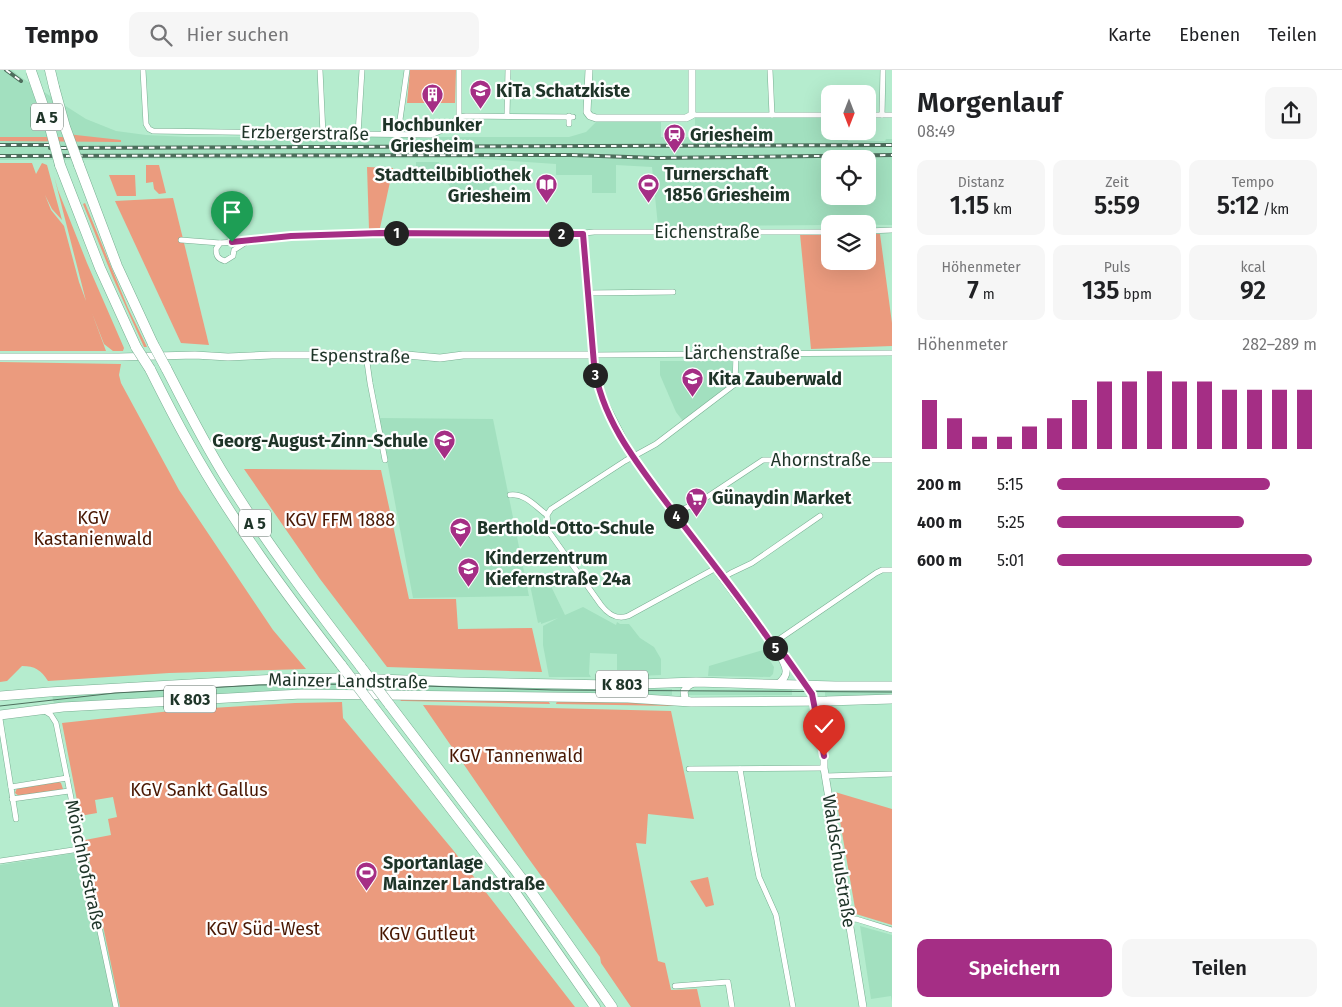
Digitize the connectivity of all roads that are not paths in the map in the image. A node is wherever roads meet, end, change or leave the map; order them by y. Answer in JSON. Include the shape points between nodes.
{"nodes":[{"id":1,"x":50,"y":70,"type":"edge"},
{"id":2,"x":143,"y":70,"type":"edge"},
{"id":3,"x":320,"y":70,"type":"edge"},
{"id":4,"x":362,"y":70,"type":"edge"},
{"id":5,"x":407,"y":70,"type":"edge"},
{"id":6,"x":459,"y":70,"type":"edge"},
{"id":7,"x":508,"y":70,"type":"edge"},
{"id":8,"x":589,"y":70,"type":"edge"},
{"id":9,"x":692,"y":70,"type":"edge"},
{"id":10,"x":770,"y":70,"type":"edge"},
{"id":11,"x":882,"y":70,"type":"edge"},
{"id":12,"x":31,"y":71,"type":"edge"},
{"id":13,"x":692,"y":115,"type":"junction"},
{"id":14,"x":772,"y":115,"type":"junction"},
{"id":15,"x":821,"y":115,"type":"edge"},
{"id":16,"x":876,"y":115,"type":"edge"},
{"id":17,"x":882,"y":115,"type":"junction"},
{"id":18,"x":892,"y":115,"type":"edge"},
{"id":19,"x":507,"y":116,"type":"junction"},
{"id":20,"x":459,"y":117,"type":"junction"},
{"id":21,"x":569,"y":124,"type":"dead end"},
{"id":22,"x":323,"y":134,"type":"junction"},
{"id":23,"x":358,"y":134,"type":"junction"},
{"id":24,"x":398,"y":134,"type":"junction"},
{"id":25,"x":892,"y":230,"type":"edge"},
{"id":26,"x":876,"y":231,"type":"edge"},
{"id":27,"x":821,"y":232,"type":"edge"},
{"id":28,"x":583,"y":234,"type":"junction"},
{"id":29,"x":181,"y":240,"type":"dead end"},
{"id":30,"x":248,"y":241,"type":"junction"},
{"id":31,"x":227,"y":242,"type":"junction"},
{"id":32,"x":220,"y":244,"type":"junction"},
{"id":33,"x":234,"y":250,"type":"junction"},
{"id":34,"x":673,"y":292,"type":"dead end"},
{"id":35,"x":588,"y":293,"type":"junction"},
{"id":36,"x":892,"y":353,"type":"edge"},
{"id":37,"x":736,"y":354,"type":"junction"},
{"id":38,"x":366,"y":355,"type":"junction"},
{"id":39,"x":593,"y":355,"type":"junction"},
{"id":40,"x":0,"y":357,"type":"edge"},
{"id":41,"x":633,"y":457,"type":"junction"},
{"id":42,"x":385,"y":460,"type":"dead end"},
{"id":43,"x":892,"y":460,"type":"edge"},
{"id":44,"x":510,"y":495,"type":"dead end"},
{"id":45,"x":547,"y":515,"type":"junction"},
{"id":46,"x":675,"y":515,"type":"junction"},
{"id":47,"x":820,"y":516,"type":"dead end"},
{"id":48,"x":716,"y":568,"type":"junction"},
{"id":49,"x":892,"y":570,"type":"edge"},
{"id":50,"x":723,"y":578,"type":"junction"},
{"id":51,"x":772,"y":644,"type":"junction"},
{"id":52,"x":778,"y":650,"type":"junction"},
{"id":53,"x":696,"y":682,"type":"junction"},
{"id":54,"x":778,"y":684,"type":"junction"},
{"id":55,"x":807,"y":686,"type":"junction"},
{"id":56,"x":892,"y":686,"type":"edge"},
{"id":57,"x":0,"y":696,"type":"edge"},
{"id":58,"x":892,"y":698,"type":"edge"},
{"id":59,"x":794,"y":701,"type":"junction"},
{"id":60,"x":814,"y":701,"type":"junction"},
{"id":61,"x":691,"y":702,"type":"junction"},
{"id":62,"x":63,"y":707,"type":"junction"},
{"id":63,"x":43,"y":709,"type":"junction"},
{"id":64,"x":0,"y":715,"type":"edge"},
{"id":65,"x":0,"y":719,"type":"edge"},
{"id":66,"x":56,"y":723,"type":"junction"},
{"id":67,"x":689,"y":769,"type":"dead end"},
{"id":68,"x":740,"y":769,"type":"junction"},
{"id":69,"x":825,"y":772,"type":"junction"},
{"id":70,"x":892,"y":774,"type":"edge"},
{"id":71,"x":67,"y":778,"type":"junction"},
{"id":72,"x":11,"y":787,"type":"junction"},
{"id":73,"x":69,"y":791,"type":"junction"},
{"id":74,"x":12,"y":799,"type":"junction"},
{"id":75,"x":16,"y":819,"type":"dead end"},
{"id":76,"x":79,"y":847,"type":"junction"},
{"id":77,"x":0,"y":861,"type":"edge"},
{"id":78,"x":848,"y":920,"type":"junction"},
{"id":79,"x":892,"y":930,"type":"edge"},
{"id":80,"x":675,"y":986,"type":"dead end"},
{"id":81,"x":116,"y":1007,"type":"edge"},
{"id":82,"x":595,"y":1007,"type":"edge"},
{"id":83,"x":612,"y":1007,"type":"edge"},
{"id":84,"x":732,"y":1007,"type":"edge"},
{"id":85,"x":793,"y":1007,"type":"edge"},
{"id":86,"x":863,"y":1007,"type":"edge"}],
"edges":[{"from":1,"to":83,"type":"highway","number":"A 5","bridge":true,"via":[[65,127],[117,266],[153,344],[225,477],[308,597],[522,879]]},
{"from":2,"to":22,"type":"street","name":"Erzbergerstraße","via":[[147,127],[154,131]]},
{"from":3,"to":22,"type":"street"},
{"from":4,"to":23,"type":"street"},
{"from":5,"to":24,"type":"street"},
{"from":6,"to":20,"type":"street"},
{"from":7,"to":19,"type":"street"},
{"from":8,"to":13,"type":"street","via":[[587,112],[590,116],[686,118]]},
{"from":9,"to":13,"type":"street"},
{"from":10,"to":14,"type":"street"},
{"from":11,"to":17,"type":"street"},
{"from":12,"to":82,"type":"highway","number":"A 5","bridge":true,"via":[[60,165],[100,268],[136,347],[187,441],[301,613],[514,892]]},
{"from":13,"to":14,"type":"street"},
{"from":14,"to":15,"type":"street"},
{"from":16,"to":17,"type":"street"},
{"from":17,"to":18,"type":"street"},
{"from":19,"to":20,"type":"street"},
{"from":19,"to":21,"type":"street","via":[[571,116]]},
{"from":20,"to":24,"type":"street","name":"Erzbergerstraße","via":[[431,135]]},
{"from":22,"to":23,"type":"street","name":"Erzbergerstraße"},
{"from":23,"to":24,"type":"street","name":"Erzbergerstraße"},
{"from":25,"to":26,"type":"street"},
{"from":27,"to":28,"type":"street","name":"Eichenstraße"},
{"from":28,"to":30,"type":"street","name":"Eichenstraße","via":[[380,233]]},
{"from":28,"to":35,"type":"street","name":"Waldschulstraße"},
{"from":29,"to":32,"type":"street"},
{"from":30,"to":31,"type":"street","name":"Eichenstraße"},
{"from":30,"to":33,"type":"street"},
{"from":31,"to":32,"type":"street"},
{"from":31,"to":33,"type":"street"},
{"from":32,"to":33,"type":"street","via":[[216,249],[220,259],[225,261],[233,256]]},
{"from":34,"to":35,"type":"street"},
{"from":35,"to":39,"type":"street","name":"Waldschulstraße"},
{"from":36,"to":37,"type":"street","name":"Lärchenstraße"},
{"from":37,"to":39,"type":"street","name":"Lärchenstraße"},
{"from":37,"to":41,"type":"street","via":[[735,384],[656,444]]},
{"from":38,"to":39,"type":"street","name":"Espenstraße","via":[[440,358],[463,355]]},
{"from":38,"to":40,"type":"street","name":"Espenstraße"},
{"from":38,"to":42,"type":"street"},
{"from":39,"to":41,"type":"street","name":"Waldschulstraße","via":[[597,383],[606,408]]},
{"from":41,"to":45,"type":"street"},
{"from":41,"to":46,"type":"street","name":"Waldschulstraße"},
{"from":43,"to":46,"type":"street","name":"Ahornstraße","via":[[763,460]]},
{"from":44,"to":45,"type":"street","via":[[526,499]]},
{"from":45,"to":48,"type":"street","via":[[549,532],[606,612],[617,618],[628,616]]},
{"from":46,"to":48,"type":"street","name":"Waldschulstraße"},
{"from":47,"to":50,"type":"street","via":[[752,563]]},
{"from":48,"to":50,"type":"street","name":"Waldschulstraße"},
{"from":49,"to":51,"type":"street","via":[[876,572]]},
{"from":50,"to":51,"type":"street","name":"Waldschulstraße"},
{"from":51,"to":52,"type":"street","name":"Waldschulstraße"},
{"from":52,"to":54,"type":"street","name":"Waldschulstraße","via":[[786,673]]},
{"from":52,"to":55,"type":"street","name":"Waldschulstraße"},
{"from":53,"to":54,"type":"main road","name":"Mainzer Landstraße","number":"K 803"},
{"from":53,"to":57,"type":"main road","name":"Mainzer Landstraße","number":"K 803","via":[[611,685],[278,679]]},
{"from":53,"to":61,"type":"street","via":[[684,691],[685,699]]},
{"from":54,"to":55,"type":"main road","name":"Mainzer Landstraße","number":"K 803"},
{"from":55,"to":56,"type":"main road","name":"Mainzer Landstraße","number":"K 803"},
{"from":55,"to":59,"type":"street","via":[[804,696]]},
{"from":55,"to":60,"type":"street","name":"Waldschulstraße"},
{"from":58,"to":60,"type":"main road","name":"Mainzer Landstraße","number":"K 803"},
{"from":59,"to":60,"type":"main road","name":"Mainzer Landstraße","number":"K 803"},
{"from":59,"to":61,"type":"main road","name":"Mainzer Landstraße","number":"K 803"},
{"from":60,"to":69,"type":"street","name":"Waldschulstraße"},
{"from":61,"to":62,"type":"main road","name":"Mainzer Landstraße","number":"K 803","via":[[332,693]]},
{"from":62,"to":63,"type":"main road","name":"Mainzer Landstraße","number":"K 803"},
{"from":62,"to":66,"type":"street"},
{"from":63,"to":64,"type":"main road","name":"Mainzer Landstraße"},
{"from":63,"to":66,"type":"street"},
{"from":65,"to":72,"type":"street"},
{"from":66,"to":71,"type":"street","name":"Mönchhofstraße"},
{"from":67,"to":68,"type":"street"},
{"from":68,"to":69,"type":"street"},
{"from":68,"to":85,"type":"street","via":[[757,869],[776,915]]},
{"from":69,"to":70,"type":"street"},
{"from":69,"to":78,"type":"street","name":"Waldschulstraße"},
{"from":71,"to":72,"type":"street"},
{"from":71,"to":73,"type":"street","name":"Mönchhofstraße"},
{"from":72,"to":74,"type":"street"},
{"from":73,"to":74,"type":"street"},
{"from":73,"to":76,"type":"street","name":"Mönchhofstraße"},
{"from":74,"to":75,"type":"street"},
{"from":76,"to":77,"type":"street"},
{"from":76,"to":81,"type":"street","name":"Mönchhofstraße","via":[[84,856]]},
{"from":78,"to":79,"type":"street","via":[[856,919]]},
{"from":78,"to":86,"type":"street","name":"Waldschulstraße"},
{"from":80,"to":84,"type":"street","via":[[728,982]]}]}
